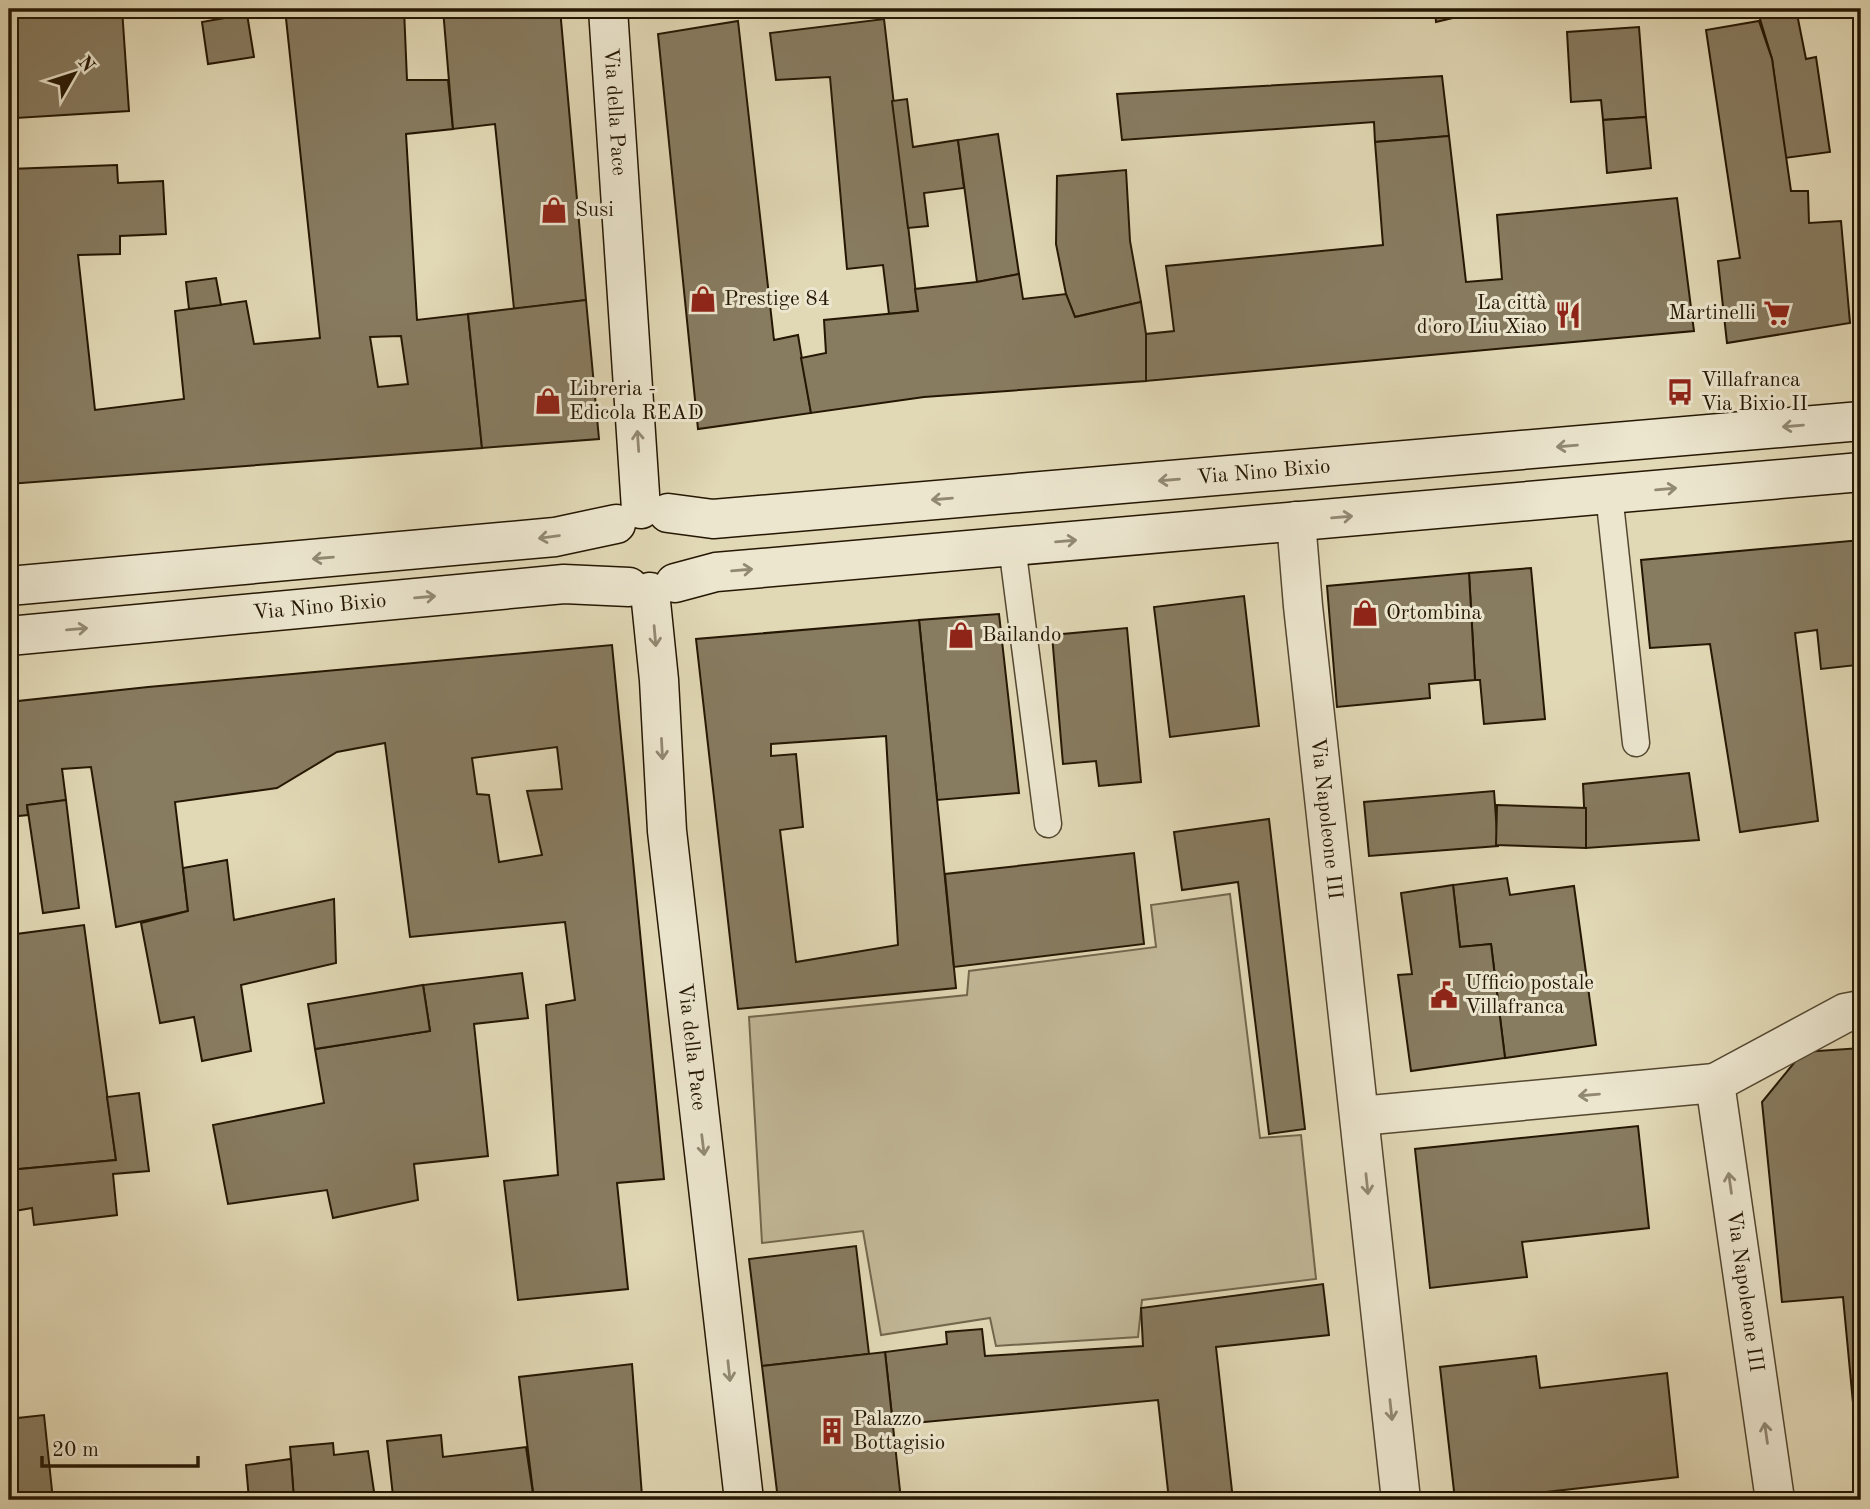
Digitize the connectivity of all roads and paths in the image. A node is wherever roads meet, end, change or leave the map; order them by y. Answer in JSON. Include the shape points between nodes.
{"nodes":[{"id":1,"x":608,"y":9,"type":"edge"},
{"id":2,"x":1861,"y":421,"type":"edge"},
{"id":3,"x":1861,"y":472,"type":"edge"},
{"id":4,"x":1609,"y":494,"type":"junction"},
{"id":5,"x":642,"y":515,"type":"junction"},
{"id":6,"x":1296,"y":521,"type":"junction"},
{"id":7,"x":1012,"y":546,"type":"junction"},
{"id":8,"x":9,"y":586,"type":"edge"},
{"id":9,"x":651,"y":587,"type":"junction"},
{"id":10,"x":9,"y":636,"type":"edge"},
{"id":11,"x":1636,"y":743,"type":"dead end"},
{"id":12,"x":1048,"y":824,"type":"dead end"},
{"id":13,"x":1861,"y":1010,"type":"edge"},
{"id":14,"x":1715,"y":1083,"type":"junction"},
{"id":15,"x":1360,"y":1116,"type":"junction"},
{"id":16,"x":744,"y":1500,"type":"edge"},
{"id":17,"x":1401,"y":1500,"type":"edge"},
{"id":18,"x":1776,"y":1500,"type":"edge"}],
"edges":[{"from":5,"to":1,"type":"street","name":"Via della Pace","one_way":true},
{"from":2,"to":5,"type":"street","name":"Via Nino Bixio","one_way":true,"via":[[713,519]]},
{"from":4,"to":3,"type":"street","name":"Via Nino Bixio","one_way":true},
{"from":6,"to":4,"type":"street","name":"Via Nino Bixio","one_way":true},
{"from":4,"to":11,"type":"lane"},
{"from":5,"to":8,"type":"street","name":"Via Nino Bixio","one_way":true,"via":[[555,537]]},
{"from":5,"to":9,"type":"street","via":[[610,535],[608,559],[619,580]]},
{"from":5,"to":9,"type":"street","via":[[679,521],[690,546],[685,572]]},
{"from":7,"to":6,"type":"street","name":"Via Nino Bixio","one_way":true},
{"from":6,"to":15,"type":"street","name":"Via Napoleone III"},
{"from":9,"to":7,"type":"street","name":"Via Nino Bixio","one_way":true,"via":[[716,572]]},
{"from":7,"to":12,"type":"lane"},
{"from":10,"to":9,"type":"street","name":"Via Nino Bixio","one_way":true,"via":[[564,584]]},
{"from":9,"to":16,"type":"street","name":"Via della Pace","one_way":true,"via":[[667,831]]},
{"from":13,"to":14,"type":"street","via":[[1845,1013]]},
{"from":14,"to":15,"type":"street","one_way":true},
{"from":18,"to":14,"type":"street","name":"Via Napoleone III","one_way":true},
{"from":15,"to":17,"type":"street","name":"Via Napoleone III","one_way":true}]}
